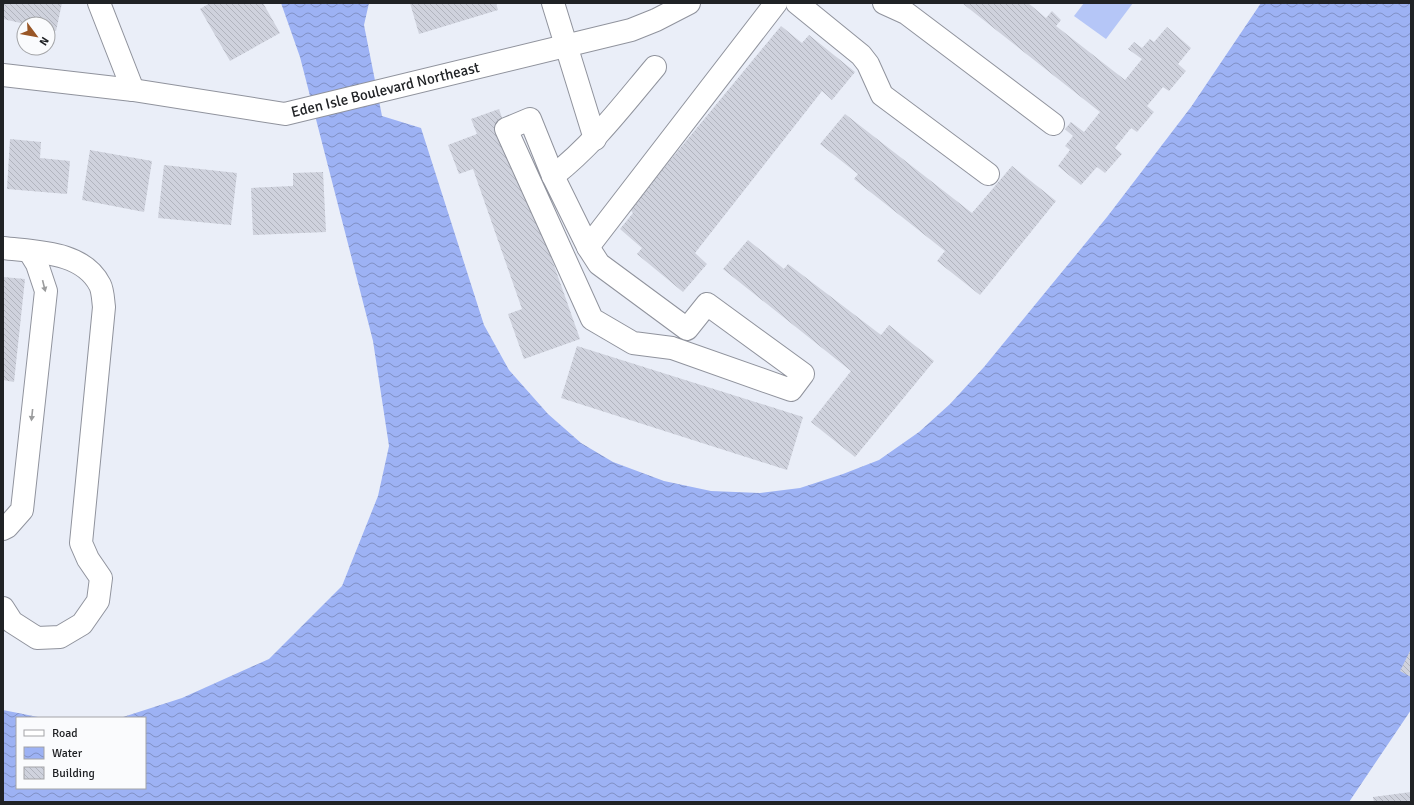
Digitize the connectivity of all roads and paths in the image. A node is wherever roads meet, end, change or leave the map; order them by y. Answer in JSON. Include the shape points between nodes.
{"nodes":[{"id":1,"x":99,"y":3,"type":"edge"},
{"id":2,"x":553,"y":3,"type":"edge"},
{"id":3,"x":689,"y":3,"type":"edge"},
{"id":4,"x":776,"y":3,"type":"edge"},
{"id":5,"x":797,"y":3,"type":"edge"},
{"id":6,"x":885,"y":3,"type":"edge"},
{"id":7,"x":566,"y":45,"type":"junction"},
{"id":8,"x":655,"y":67,"type":"dead end"},
{"id":9,"x":3,"y":75,"type":"edge"},
{"id":10,"x":132,"y":90,"type":"junction"},
{"id":11,"x":1053,"y":124,"type":"dead end"},
{"id":12,"x":595,"y":140,"type":"junction"},
{"id":13,"x":988,"y":174,"type":"dead end"},
{"id":14,"x":554,"y":176,"type":"junction"},
{"id":15,"x":588,"y":247,"type":"junction"},
{"id":16,"x":3,"y":248,"type":"edge"},
{"id":17,"x":29,"y":251,"type":"junction"},
{"id":18,"x":687,"y":329,"type":"junction"},
{"id":19,"x":672,"y":348,"type":"junction"},
{"id":20,"x":5,"y":528,"type":"edge"},
{"id":21,"x":3,"y":608,"type":"edge"}],
"edges":[{"from":1,"to":10,"type":"street"},
{"from":2,"to":7,"type":"street"},
{"from":3,"to":7,"type":"street","name":"Eden Isle Boulevard Northeast","via":[[631,30]]},
{"from":4,"to":15,"type":"street"},
{"from":5,"to":13,"type":"street","via":[[861,55],[868,64],[882,95]]},
{"from":6,"to":11,"type":"street","via":[[906,13]]},
{"from":7,"to":10,"type":"street","name":"Eden Isle Boulevard Northeast","via":[[285,114]]},
{"from":7,"to":12,"type":"street"},
{"from":8,"to":12,"type":"street"},
{"from":9,"to":10,"type":"street","name":"Eden Isle Boulevard Northeast"},
{"from":12,"to":14,"type":"street"},
{"from":14,"to":15,"type":"street"},
{"from":14,"to":19,"type":"street","via":[[530,119],[506,129],[592,319],[633,343]]},
{"from":15,"to":18,"type":"street","via":[[599,264]]},
{"from":16,"to":17,"type":"street"},
{"from":17,"to":20,"type":"street","one_way":true,"via":[[37,264],[46,291],[22,510]]},
{"from":17,"to":21,"type":"street","via":[[54,254],[76,262],[93,273],[101,287],[104,307],[81,543],[101,578],[98,601],[82,624],[60,637],[37,638],[12,622]]},
{"from":18,"to":19,"type":"street"},
{"from":18,"to":19,"type":"street","via":[[707,304],[803,374],[791,390]]}]}
